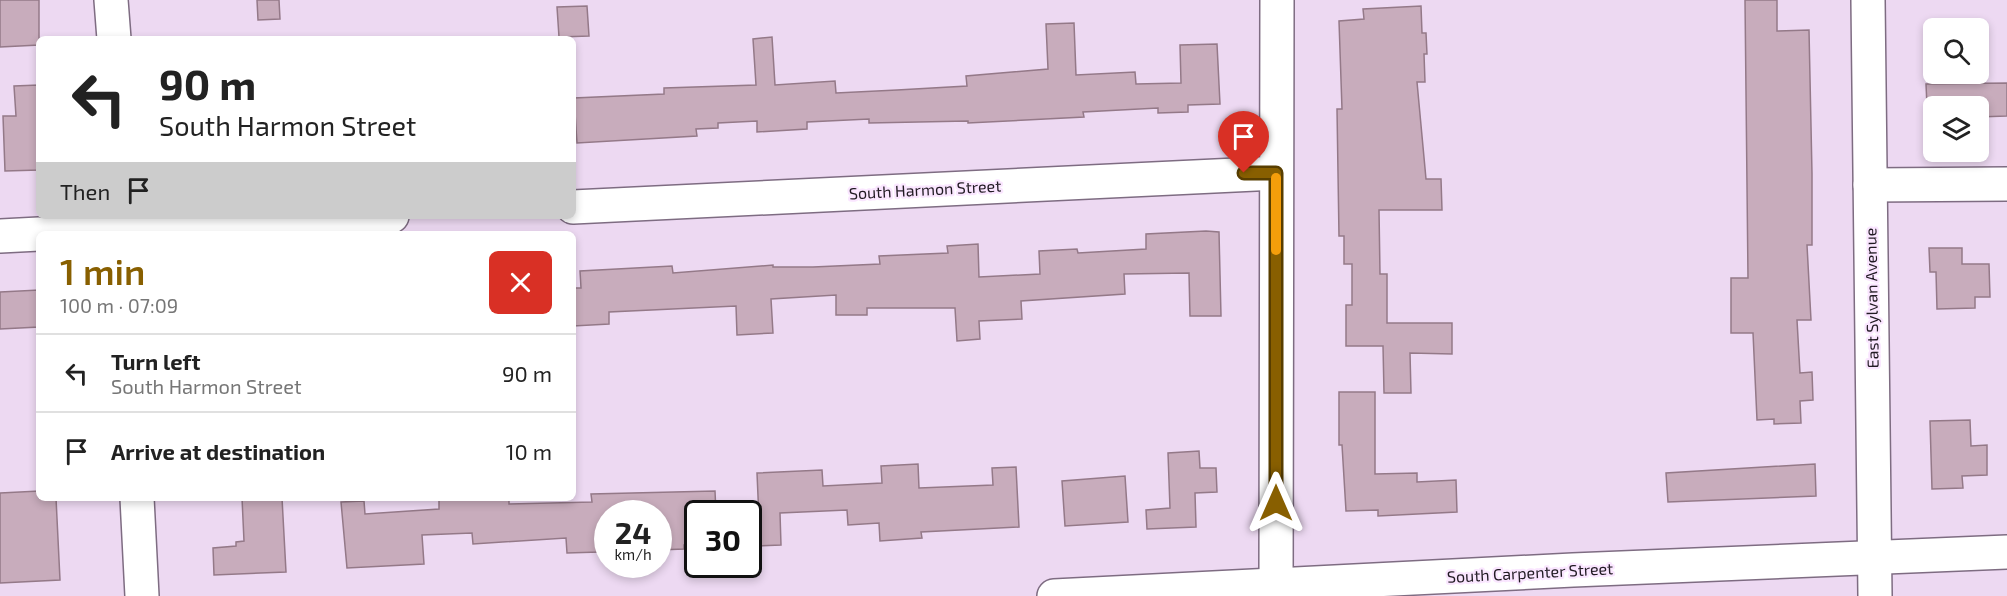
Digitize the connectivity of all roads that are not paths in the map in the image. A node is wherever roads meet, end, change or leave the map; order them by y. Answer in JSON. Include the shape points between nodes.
{"nodes":[{"id":1,"x":111,"y":0,"type":"edge"},
{"id":2,"x":1277,"y":0,"type":"edge"},
{"id":3,"x":1868,"y":0,"type":"edge"},
{"id":4,"x":114,"y":36,"type":"edge"},
{"id":5,"x":1276,"y":173,"type":"junction"},
{"id":6,"x":2007,"y":184,"type":"edge"},
{"id":7,"x":1870,"y":185,"type":"junction"},
{"id":8,"x":576,"y":207,"type":"edge"},
{"id":9,"x":319,"y":219,"type":"edge"},
{"id":10,"x":124,"y":227,"type":"edge"},
{"id":11,"x":81,"y":231,"type":"edge"},
{"id":12,"x":36,"y":234,"type":"edge"},
{"id":13,"x":0,"y":236,"type":"edge"},
{"id":14,"x":137,"y":501,"type":"edge"},
{"id":15,"x":2007,"y":552,"type":"edge"},
{"id":16,"x":1875,"y":559,"type":"junction"},
{"id":17,"x":1276,"y":590,"type":"edge"},
{"id":18,"x":141,"y":596,"type":"edge"},
{"id":19,"x":1054,"y":596,"type":"edge"},
{"id":20,"x":1875,"y":596,"type":"edge"}],
"edges":[{"from":1,"to":4,"type":"street"},
{"from":2,"to":5,"type":"street"},
{"from":3,"to":7,"type":"street","name":"East Sylvan Avenue"},
{"from":5,"to":8,"type":"street","name":"South Harmon Street"},
{"from":5,"to":17,"type":"street"},
{"from":6,"to":7,"type":"street"},
{"from":7,"to":16,"type":"street","name":"East Sylvan Avenue"},
{"from":9,"to":10,"type":"street"},
{"from":10,"to":11,"type":"street"},
{"from":12,"to":13,"type":"street"},
{"from":14,"to":18,"type":"street"},
{"from":15,"to":16,"type":"street","name":"South Carpenter Street"},
{"from":16,"to":17,"type":"street","name":"South Carpenter Street"},
{"from":16,"to":20,"type":"street","name":"East Sylvan Avenue"},
{"from":17,"to":19,"type":"street","name":"South Carpenter Street"}]}
